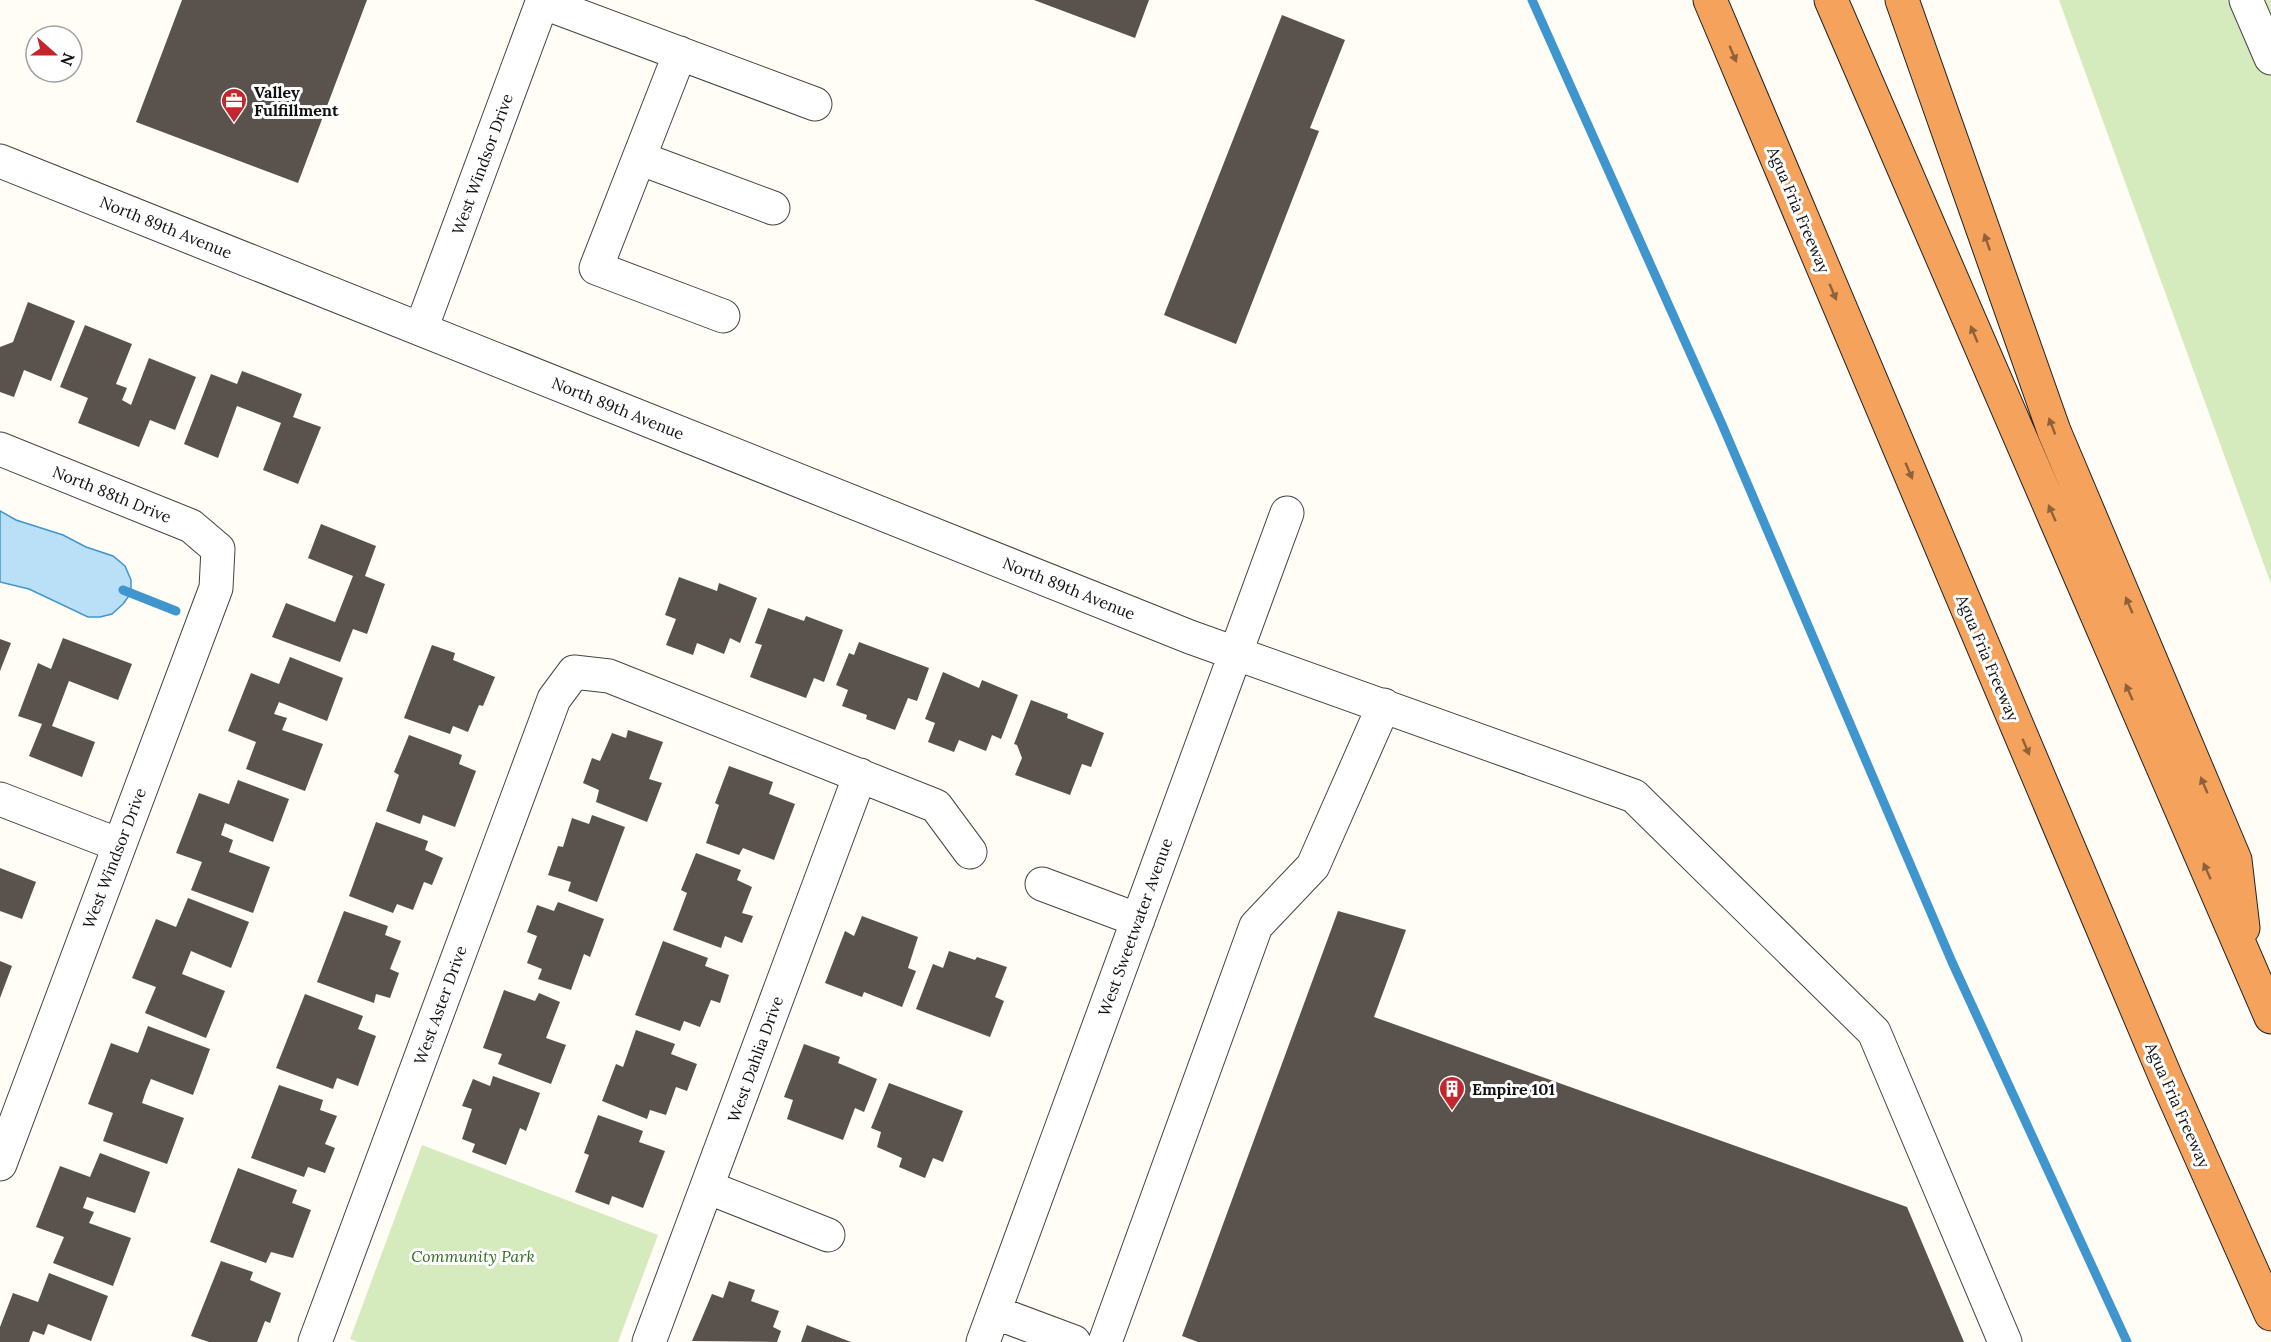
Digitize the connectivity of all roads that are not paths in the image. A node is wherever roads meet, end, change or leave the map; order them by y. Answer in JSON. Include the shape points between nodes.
{"nodes":[{"id":1,"x":1710,"y":0,"type":"edge"},
{"id":2,"x":1831,"y":0,"type":"edge"},
{"id":3,"x":1902,"y":0,"type":"edge"},
{"id":4,"x":2246,"y":0,"type":"edge"},
{"id":5,"x":542,"y":1,"type":"edge"},
{"id":6,"x":680,"y":53,"type":"junction"},
{"id":7,"x":2271,"y":58,"type":"edge"},
{"id":8,"x":815,"y":104,"type":"dead end"},
{"id":9,"x":639,"y":158,"type":"junction"},
{"id":10,"x":0,"y":161,"type":"edge"},
{"id":11,"x":773,"y":208,"type":"dead end"},
{"id":12,"x":723,"y":316,"type":"dead end"},
{"id":13,"x":421,"y":329,"type":"junction"},
{"id":14,"x":0,"y":449,"type":"edge"},
{"id":15,"x":1287,"y":513,"type":"dead end"},
{"id":16,"x":218,"y":549,"type":"joint"},
{"id":17,"x":1235,"y":654,"type":"junction"},
{"id":18,"x":1384,"y":705,"type":"junction"},
{"id":19,"x":860,"y":775,"type":"junction"},
{"id":20,"x":0,"y":799,"type":"edge"},
{"id":21,"x":119,"y":845,"type":"junction"},
{"id":22,"x":970,"y":852,"type":"dead end"},
{"id":23,"x":1042,"y":884,"type":"dead end"},
{"id":24,"x":1138,"y":920,"type":"junction"},
{"id":25,"x":2247,"y":963,"type":"junction"},
{"id":26,"x":2271,"y":1017,"type":"edge"},
{"id":27,"x":0,"y":1164,"type":"edge"},
{"id":28,"x":707,"y":1187,"type":"junction"},
{"id":29,"x":828,"y":1235,"type":"dead end"},
{"id":30,"x":994,"y":1312,"type":"junction"},
{"id":31,"x":2271,"y":1314,"type":"edge"},
{"id":32,"x":315,"y":1342,"type":"edge"},
{"id":33,"x":649,"y":1342,"type":"edge"},
{"id":34,"x":983,"y":1342,"type":"edge"},
{"id":35,"x":1074,"y":1342,"type":"edge"},
{"id":36,"x":1105,"y":1342,"type":"edge"},
{"id":37,"x":2005,"y":1342,"type":"edge"}],
"edges":[{"from":1,"to":31,"type":"highway","name":"Agua Fria Freeway","one_way":true,"via":[[2166,1078]]},
{"from":25,"to":2,"type":"highway","one_way":true},
{"from":25,"to":3,"type":"highway","one_way":true,"via":[[2235,860],[2054,431]]},
{"from":4,"to":7,"type":"street"},
{"from":5,"to":6,"type":"street"},
{"from":5,"to":13,"type":"street","name":"West Windsor Drive"},
{"from":6,"to":8,"type":"street"},
{"from":6,"to":9,"type":"street"},
{"from":9,"to":11,"type":"street"},
{"from":9,"to":12,"type":"street","via":[[596,268]]},
{"from":10,"to":13,"type":"street","name":"North 89th Avenue"},
{"from":13,"to":17,"type":"street","name":"North 89th Avenue"},
{"from":14,"to":16,"type":"street","name":"North 88th Drive","via":[[191,526]]},
{"from":15,"to":17,"type":"street","name":"West Sweetwater Avenue"},
{"from":16,"to":21,"type":"street","name":"West Windsor Drive","via":[[216,588]]},
{"from":17,"to":18,"type":"street","name":"North 89th Avenue"},
{"from":17,"to":24,"type":"street","name":"West Sweetwater Avenue"},
{"from":18,"to":36,"type":"street","via":[[1313,866],[1256,927]]},
{"from":18,"to":37,"type":"street","name":"North 89th Avenue","via":[[1634,795],[1874,1032]]},
{"from":19,"to":22,"type":"street","via":[[936,806]]},
{"from":19,"to":28,"type":"street","name":"West Dahlia Drive"},
{"from":19,"to":32,"type":"street","name":"West Aster Drive","via":[[609,676],[573,672],[554,699]]},
{"from":20,"to":21,"type":"street"},
{"from":21,"to":27,"type":"street","name":"West Windsor Drive"},
{"from":23,"to":24,"type":"street"},
{"from":24,"to":30,"type":"street","name":"West Sweetwater Avenue"},
{"from":25,"to":26,"type":"highway"},
{"from":28,"to":29,"type":"street"},
{"from":28,"to":33,"type":"street","name":"West Dahlia Drive"},
{"from":30,"to":34,"type":"street","name":"West Sweetwater Avenue"},
{"from":30,"to":35,"type":"street"}]}
